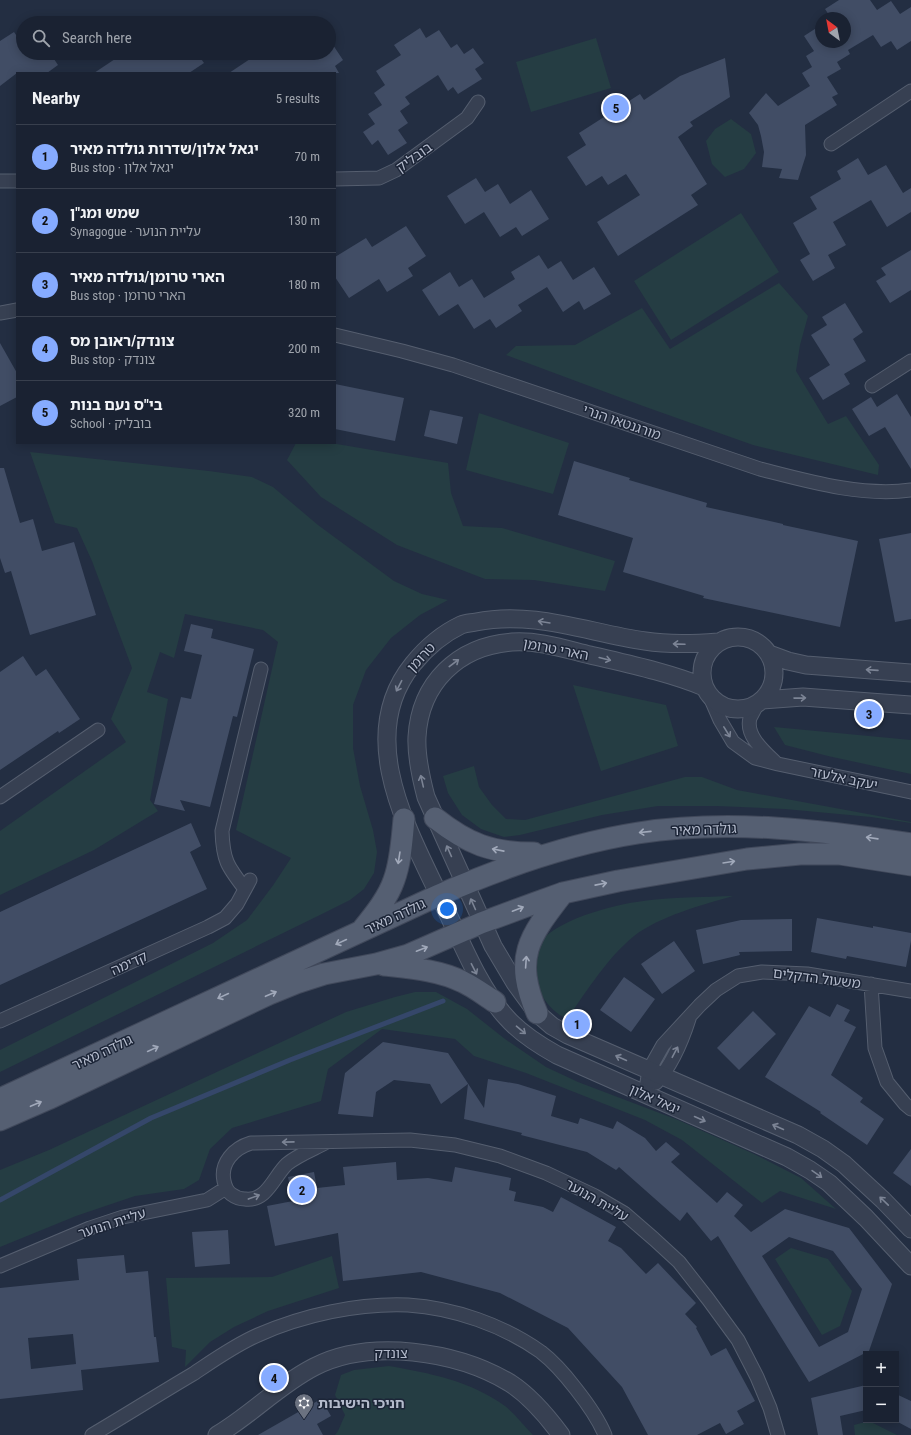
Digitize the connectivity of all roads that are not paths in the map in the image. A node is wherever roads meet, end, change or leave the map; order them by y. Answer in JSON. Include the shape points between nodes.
{"nodes":[{"id":1,"x":911,"y":91,"type":"edge"},
{"id":2,"x":478,"y":102,"type":"dead end"},
{"id":3,"x":831,"y":144,"type":"dead end"},
{"id":4,"x":336,"y":179,"type":"edge"},
{"id":5,"x":0,"y":181,"type":"edge"},
{"id":6,"x":16,"y":181,"type":"edge"},
{"id":7,"x":16,"y":310,"type":"edge"},
{"id":8,"x":0,"y":313,"type":"edge"},
{"id":9,"x":336,"y":335,"type":"edge"},
{"id":10,"x":911,"y":361,"type":"edge"},
{"id":11,"x":872,"y":386,"type":"dead end"},
{"id":12,"x":911,"y":490,"type":"edge"},
{"id":13,"x":582,"y":628,"type":"joint"},
{"id":14,"x":718,"y":642,"type":"junction"},
{"id":15,"x":769,"y":654,"type":"junction"},
{"id":16,"x":261,"y":669,"type":"dead end"},
{"id":17,"x":911,"y":673,"type":"edge"},
{"id":18,"x":707,"y":692,"type":"junction"},
{"id":19,"x":759,"y":702,"type":"junction"},
{"id":20,"x":911,"y":705,"type":"edge"},
{"id":21,"x":98,"y":730,"type":"dead end"},
{"id":22,"x":778,"y":764,"type":"junction"},
{"id":23,"x":911,"y":792,"type":"edge"},
{"id":24,"x":0,"y":797,"type":"edge"},
{"id":25,"x":435,"y":818,"type":"junction"},
{"id":26,"x":404,"y":819,"type":"junction"},
{"id":27,"x":911,"y":844,"type":"edge"},
{"id":28,"x":550,"y":853,"type":"junction"},
{"id":29,"x":911,"y":865,"type":"edge"},
{"id":30,"x":464,"y":884,"type":"junction"},
{"id":31,"x":563,"y":893,"type":"junction"},
{"id":32,"x":439,"y":895,"type":"junction"},
{"id":33,"x":481,"y":923,"type":"junction"},
{"id":34,"x":359,"y":933,"type":"junction"},
{"id":35,"x":457,"y":934,"type":"junction"},
{"id":36,"x":376,"y":964,"type":"junction"},
{"id":37,"x":871,"y":984,"type":"junction"},
{"id":38,"x":911,"y":991,"type":"edge"},
{"id":39,"x":494,"y":1002,"type":"junction"},
{"id":40,"x":537,"y":1013,"type":"junction"},
{"id":41,"x":0,"y":1021,"type":"edge"},
{"id":42,"x":656,"y":1073,"type":"junction"},
{"id":43,"x":645,"y":1095,"type":"junction"},
{"id":44,"x":0,"y":1099,"type":"edge"},
{"id":45,"x":911,"y":1109,"type":"edge"},
{"id":46,"x":0,"y":1120,"type":"edge"},
{"id":47,"x":327,"y":1142,"type":"junction"},
{"id":48,"x":226,"y":1188,"type":"junction"},
{"id":49,"x":911,"y":1229,"type":"edge"},
{"id":50,"x":0,"y":1266,"type":"edge"},
{"id":51,"x":911,"y":1266,"type":"edge"},
{"id":52,"x":92,"y":1435,"type":"edge"},
{"id":53,"x":217,"y":1435,"type":"edge"},
{"id":54,"x":561,"y":1435,"type":"edge"},
{"id":55,"x":605,"y":1435,"type":"edge"},
{"id":56,"x":778,"y":1435,"type":"edge"}],
"edges":[{"from":1,"to":3,"type":"street"},
{"from":2,"to":4,"type":"street","name":"בובליק","via":[[467,118],[396,170],[379,178]]},
{"from":5,"to":6,"type":"street"},
{"from":7,"to":8,"type":"street"},
{"from":9,"to":12,"type":"street","name":"מורגנטאו הנרי","via":[[453,365],[775,473],[806,481],[872,491]]},
{"from":10,"to":11,"type":"street"},
{"from":14,"to":13,"type":"street","name":"הארי טרומן","one_way":true,"via":[[675,644],[643,641]]},
{"from":13,"to":26,"type":"street","name":"טרומן","one_way":true,"via":[[517,618],[490,619],[462,625],[441,637],[421,654],[406,672],[396,690],[387,733],[390,774]]},
{"from":14,"to":15,"type":"street","via":[[729,638],[746,638],[761,645]]},
{"from":14,"to":18,"type":"street","via":[[704,660],[701,676]]},
{"from":17,"to":15,"type":"street","one_way":true,"via":[[806,665]]},
{"from":15,"to":19,"type":"street","via":[[773,664],[773,681],[769,692]]},
{"from":16,"to":41,"type":"street","name":"קדימה","via":[[222,831],[222,849],[226,863],[247,885],[237,904],[225,918],[208,927]]},
{"from":18,"to":19,"type":"street","via":[[719,705],[735,710]]},
{"from":18,"to":22,"type":"street","name":"יעקב אלעזר","one_way":true,"via":[[733,742],[755,758]]},
{"from":25,"to":18,"type":"street","name":"הארי טרומן","one_way":true,"via":[[421,778],[417,739],[419,717],[437,679],[450,666],[476,650],[507,642],[536,642],[666,673]]},
{"from":19,"to":20,"type":"street","one_way":true,"via":[[803,697]]},
{"from":19,"to":22,"type":"street","via":[[750,719],[753,737]]},
{"from":21,"to":24,"type":"street"},
{"from":22,"to":23,"type":"street","name":"יעקב אלעזר"},
{"from":28,"to":25,"type":"main road","one_way":true,"via":[[518,853],[486,848],[460,836]]},
{"from":30,"to":25,"type":"street","name":"הארי טרומן","one_way":true},
{"from":26,"to":32,"type":"street"},
{"from":26,"to":34,"type":"main road","one_way":true,"via":[[394,882]]},
{"from":27,"to":28,"type":"main road","name":"גולדה מאיר","one_way":true,"via":[[805,830],[681,828],[638,833]]},
{"from":28,"to":30,"type":"main road","name":"גולדה מאיר"},
{"from":31,"to":29,"type":"main road","name":"גולדה מאיר","one_way":true,"via":[[672,871],[785,855],[840,854]]},
{"from":30,"to":32,"type":"main road","name":"גולדה מאיר"},
{"from":33,"to":30,"type":"street","name":"הארי טרומן","one_way":true},
{"from":33,"to":31,"type":"main road","name":"גולדה מאיר","one_way":true},
{"from":40,"to":31,"type":"main road","one_way":true,"via":[[526,980],[525,963],[528,947],[536,930]]},
{"from":32,"to":34,"type":"main road","name":"גולדה מאיר"},
{"from":32,"to":35,"type":"street","name":"יגאל אלון"},
{"from":33,"to":35,"type":"main road","name":"גולדה מאיר"},
{"from":33,"to":40,"type":"street","name":"יגאל אלון","via":[[515,983]]},
{"from":34,"to":44,"type":"main road","name":"גולדה מאיר","one_way":true},
{"from":36,"to":35,"type":"main road","name":"גולדה מאיר","one_way":true},
{"from":35,"to":39,"type":"street","name":"יגאל אלון","one_way":true},
{"from":36,"to":39,"type":"main road","via":[[422,969],[446,975],[464,982]]},
{"from":46,"to":36,"type":"main road","name":"גולדה מאיר","one_way":true,"via":[[276,991],[324,974]]},
{"from":37,"to":38,"type":"street","name":"משעול הדקלים"},
{"from":37,"to":42,"type":"street","name":"משעול הדקלים","via":[[807,974],[762,972],[738,976],[716,990],[700,1005],[690,1017],[681,1041]]},
{"from":37,"to":45,"type":"street","via":[[875,1048],[887,1082]]},
{"from":39,"to":43,"type":"street","name":"יגאל אלון","one_way":true,"via":[[507,1018],[539,1045]]},
{"from":42,"to":40,"type":"street","name":"יגאל אלון","one_way":true,"via":[[568,1035]]},
{"from":42,"to":43,"type":"street","name":"משעול הדקלים"},
{"from":49,"to":42,"type":"street","name":"יגאל אלון","one_way":true,"via":[[844,1164],[823,1149]]},
{"from":43,"to":51,"type":"street","name":"יגאל אלון","one_way":true,"via":[[787,1157],[810,1170],[829,1183],[866,1218]]},
{"from":48,"to":47,"type":"street","name":"עליית הנוער","one_way":true,"via":[[239,1198],[256,1198],[267,1191],[287,1165]]},
{"from":47,"to":48,"type":"street","name":"עליית הנוער","one_way":true,"via":[[243,1145],[224,1166]]},
{"from":47,"to":56,"type":"street","name":"עליית הנוער","via":[[410,1140],[454,1145],[500,1156],[546,1172],[624,1213],[679,1262],[738,1340],[767,1402]]},
{"from":48,"to":50,"type":"street","name":"עליית הנוער","via":[[207,1200],[123,1217],[90,1228]]},
{"from":52,"to":55,"type":"street","via":[[224,1354],[286,1324],[341,1310],[408,1305],[464,1316],[521,1339],[542,1353],[566,1376],[588,1404]]},
{"from":53,"to":54,"type":"street","name":"צונדק","via":[[314,1367],[360,1353],[385,1351],[439,1355],[490,1372],[511,1384],[532,1401]]}]}
